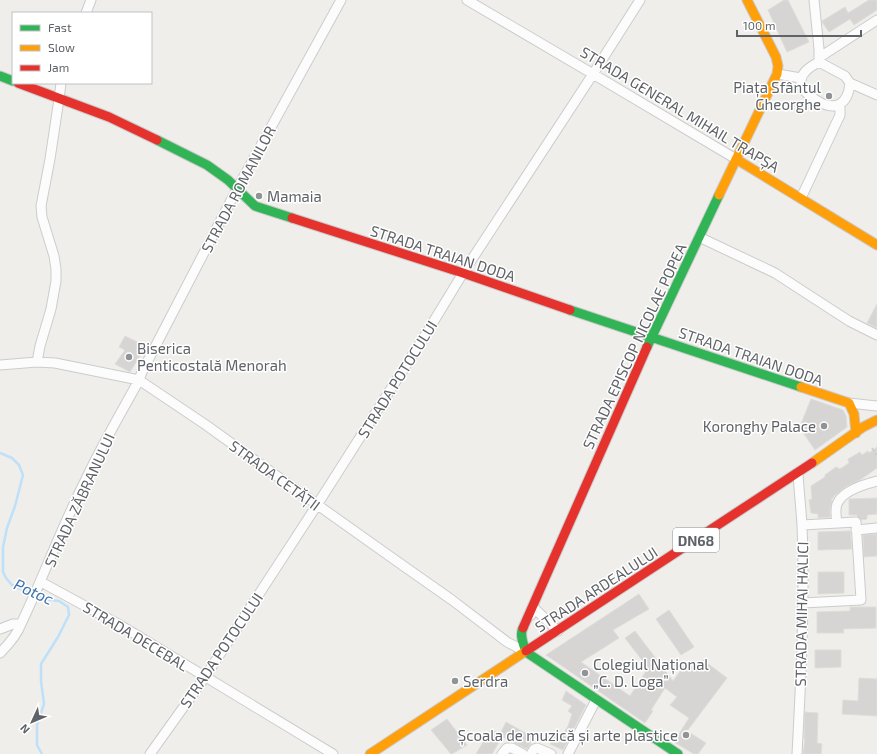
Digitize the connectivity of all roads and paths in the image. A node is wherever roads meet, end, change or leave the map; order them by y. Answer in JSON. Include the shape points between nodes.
{"nodes":[{"id":1,"x":91,"y":0,"type":"edge"},
{"id":2,"x":341,"y":0,"type":"edge"},
{"id":3,"x":467,"y":0,"type":"edge"},
{"id":4,"x":640,"y":0,"type":"edge"},
{"id":5,"x":748,"y":0,"type":"edge"},
{"id":6,"x":814,"y":0,"type":"edge"},
{"id":7,"x":86,"y":12,"type":"edge"},
{"id":8,"x":877,"y":20,"type":"edge"},
{"id":9,"x":819,"y":60,"type":"junction"},
{"id":10,"x":594,"y":74,"type":"junction"},
{"id":11,"x":777,"y":74,"type":"junction"},
{"id":12,"x":0,"y":76,"type":"edge"},
{"id":13,"x":801,"y":78,"type":"junction"},
{"id":14,"x":12,"y":81,"type":"edge"},
{"id":15,"x":850,"y":83,"type":"junction"},
{"id":16,"x":21,"y":84,"type":"edge"},
{"id":17,"x":61,"y":84,"type":"edge"},
{"id":18,"x":877,"y":95,"type":"edge"},
{"id":19,"x":59,"y":99,"type":"junction"},
{"id":20,"x":840,"y":104,"type":"junction"},
{"id":21,"x":736,"y":159,"type":"junction"},
{"id":22,"x":237,"y":189,"type":"junction"},
{"id":23,"x":800,"y":198,"type":"junction"},
{"id":24,"x":699,"y":237,"type":"junction"},
{"id":25,"x":877,"y":245,"type":"edge"},
{"id":26,"x":463,"y":273,"type":"junction"},
{"id":27,"x":877,"y":335,"type":"edge"},
{"id":28,"x":652,"y":337,"type":"junction"},
{"id":29,"x":37,"y":362,"type":"junction"},
{"id":30,"x":0,"y":366,"type":"edge"},
{"id":31,"x":139,"y":380,"type":"junction"},
{"id":32,"x":849,"y":404,"type":"junction"},
{"id":33,"x":877,"y":406,"type":"edge"},
{"id":34,"x":877,"y":420,"type":"edge"},
{"id":35,"x":856,"y":433,"type":"junction"},
{"id":36,"x":872,"y":448,"type":"dead end"},
{"id":37,"x":877,"y":455,"type":"edge"},
{"id":38,"x":798,"y":473,"type":"junction"},
{"id":39,"x":877,"y":480,"type":"edge"},
{"id":40,"x":318,"y":505,"type":"junction"},
{"id":41,"x":837,"y":523,"type":"junction"},
{"id":42,"x":802,"y":525,"type":"junction"},
{"id":43,"x":856,"y":526,"type":"junction"},
{"id":44,"x":877,"y":528,"type":"edge"},
{"id":45,"x":41,"y":582,"type":"junction"},
{"id":46,"x":802,"y":603,"type":"junction"},
{"id":47,"x":533,"y":608,"type":"junction"},
{"id":48,"x":21,"y":624,"type":"junction"},
{"id":49,"x":0,"y":629,"type":"edge"},
{"id":50,"x":556,"y":629,"type":"junction"},
{"id":51,"x":526,"y":652,"type":"junction"},
{"id":52,"x":0,"y":653,"type":"edge"},
{"id":53,"x":204,"y":677,"type":"junction"},
{"id":54,"x":596,"y":700,"type":"junction"},
{"id":55,"x":150,"y":754,"type":"edge"},
{"id":56,"x":333,"y":754,"type":"edge"},
{"id":57,"x":370,"y":754,"type":"edge"},
{"id":58,"x":502,"y":754,"type":"edge"},
{"id":59,"x":523,"y":754,"type":"edge"},
{"id":60,"x":531,"y":754,"type":"edge"},
{"id":61,"x":551,"y":754,"type":"edge"},
{"id":62,"x":568,"y":754,"type":"edge"},
{"id":63,"x":678,"y":754,"type":"edge"},
{"id":64,"x":797,"y":754,"type":"edge"}],
"edges":[{"from":1,"to":7,"type":"street"},
{"from":2,"to":22,"type":"street","name":"STRADA ROMANILOR"},
{"from":3,"to":10,"type":"street","name":"STRADA GENERAL MIHAIL TRAPȘA"},
{"from":4,"to":10,"type":"street","name":"STRADA POTOCULUI"},
{"from":5,"to":11,"type":"main road","via":[[776,57],[779,70]]},
{"from":6,"to":9,"type":"street"},
{"from":8,"to":9,"type":"street"},
{"from":9,"to":13,"type":"street","via":[[807,69]]},
{"from":9,"to":15,"type":"street","via":[[845,76]]},
{"from":10,"to":21,"type":"street","name":"STRADA GENERAL MIHAIL TRAPȘA"},
{"from":10,"to":26,"type":"street","name":"STRADA POTOCULUI"},
{"from":11,"to":13,"type":"street"},
{"from":11,"to":21,"type":"main road","name":"STRADA EPISCOP NICOLAE POPEA"},
{"from":12,"to":14,"type":"main road"},
{"from":13,"to":20,"type":"street","via":[[800,86],[810,97],[830,106]]},
{"from":15,"to":18,"type":"street"},
{"from":15,"to":20,"type":"street","via":[[847,95]]},
{"from":16,"to":19,"type":"main road","name":"STRADA TRAIAN DODA"},
{"from":17,"to":19,"type":"street"},
{"from":19,"to":22,"type":"main road","name":"STRADA TRAIAN DODA","via":[[109,117],[207,165]]},
{"from":19,"to":29,"type":"street","via":[[41,206],[54,256],[56,281]]},
{"from":20,"to":23,"type":"street","via":[[840,115]]},
{"from":21,"to":23,"type":"main road","name":"STRADA GENERAL MIHAIL TRAPȘA"},
{"from":21,"to":24,"type":"main road","name":"STRADA EPISCOP NICOLAE POPEA"},
{"from":22,"to":26,"type":"main road","name":"STRADA TRAIAN DODA","via":[[255,206],[262,209]]},
{"from":22,"to":31,"type":"street","name":"STRADA ROMANILOR"},
{"from":23,"to":25,"type":"main road","name":"STRADA GENERAL MIHAIL TRAPȘA"},
{"from":24,"to":27,"type":"street","via":[[775,273],[849,321]]},
{"from":24,"to":28,"type":"main road","name":"STRADA EPISCOP NICOLAE POPEA"},
{"from":26,"to":28,"type":"main road","name":"STRADA TRAIAN DODA"},
{"from":26,"to":40,"type":"street","name":"STRADA POTOCULUI"},
{"from":28,"to":32,"type":"main road","name":"STRADA TRAIAN DODA"},
{"from":28,"to":47,"type":"main road","name":"STRADA EPISCOP NICOLAE POPEA"},
{"from":29,"to":30,"type":"street","name":"STRADA CETĂȚII"},
{"from":29,"to":31,"type":"street","name":"STRADA CETĂȚII","via":[[55,363]]},
{"from":31,"to":40,"type":"street","name":"STRADA CETĂȚII"},
{"from":31,"to":45,"type":"street","name":"STRADA ZĂBRANULUI","via":[[86,479]]},
{"from":32,"to":33,"type":"street"},
{"from":32,"to":35,"type":"main road","via":[[855,418]]},
{"from":34,"to":35,"type":"main road","name":"STRADA ARDEALULUI","number":"DN68"},
{"from":35,"to":38,"type":"main road","name":"STRADA ARDEALULUI","number":"DN68"},
{"from":36,"to":37,"type":"path"},
{"from":38,"to":42,"type":"street","name":"STRADA MIHAI HALICI"},
{"from":38,"to":50,"type":"main road","name":"STRADA ARDEALULUI","number":"DN68"},
{"from":39,"to":41,"type":"street","via":[[858,486],[842,496],[837,503]]},
{"from":40,"to":51,"type":"street","name":"STRADA CETĂȚII","via":[[507,642]]},
{"from":40,"to":53,"type":"street","name":"STRADA POTOCULUI"},
{"from":41,"to":42,"type":"street"},
{"from":41,"to":43,"type":"street"},
{"from":42,"to":46,"type":"street","name":"STRADA MIHAI HALICI"},
{"from":43,"to":44,"type":"street"},
{"from":43,"to":46,"type":"street","via":[[861,600]]},
{"from":45,"to":48,"type":"street","name":"STRADA ZĂBRANULUI"},
{"from":45,"to":53,"type":"street","name":"STRADA DECEBAL","via":[[120,624]]},
{"from":46,"to":64,"type":"street","name":"STRADA MIHAI HALICI"},
{"from":47,"to":50,"type":"street"},
{"from":47,"to":50,"type":"street","via":[[526,630],[529,638]]},
{"from":47,"to":51,"type":"main road","name":"STRADA EPISCOP NICOLAE POPEA","via":[[521,631]]},
{"from":48,"to":49,"type":"street"},
{"from":48,"to":52,"type":"street","name":"STRADA ZĂBRANULUI","via":[[18,632]]},
{"from":50,"to":51,"type":"main road","name":"STRADA ARDEALULUI","number":"DN68"},
{"from":51,"to":54,"type":"main road"},
{"from":51,"to":57,"type":"main road","name":"STRADA ARDEALULUI","number":"DN68"},
{"from":53,"to":55,"type":"street","name":"STRADA POTOCULUI"},
{"from":53,"to":56,"type":"street","name":"STRADA DECEBAL"},
{"from":54,"to":62,"type":"street"},
{"from":54,"to":63,"type":"main road"},
{"from":58,"to":59,"type":"street","via":[[507,748]]},
{"from":60,"to":61,"type":"street","via":[[537,748]]}]}
